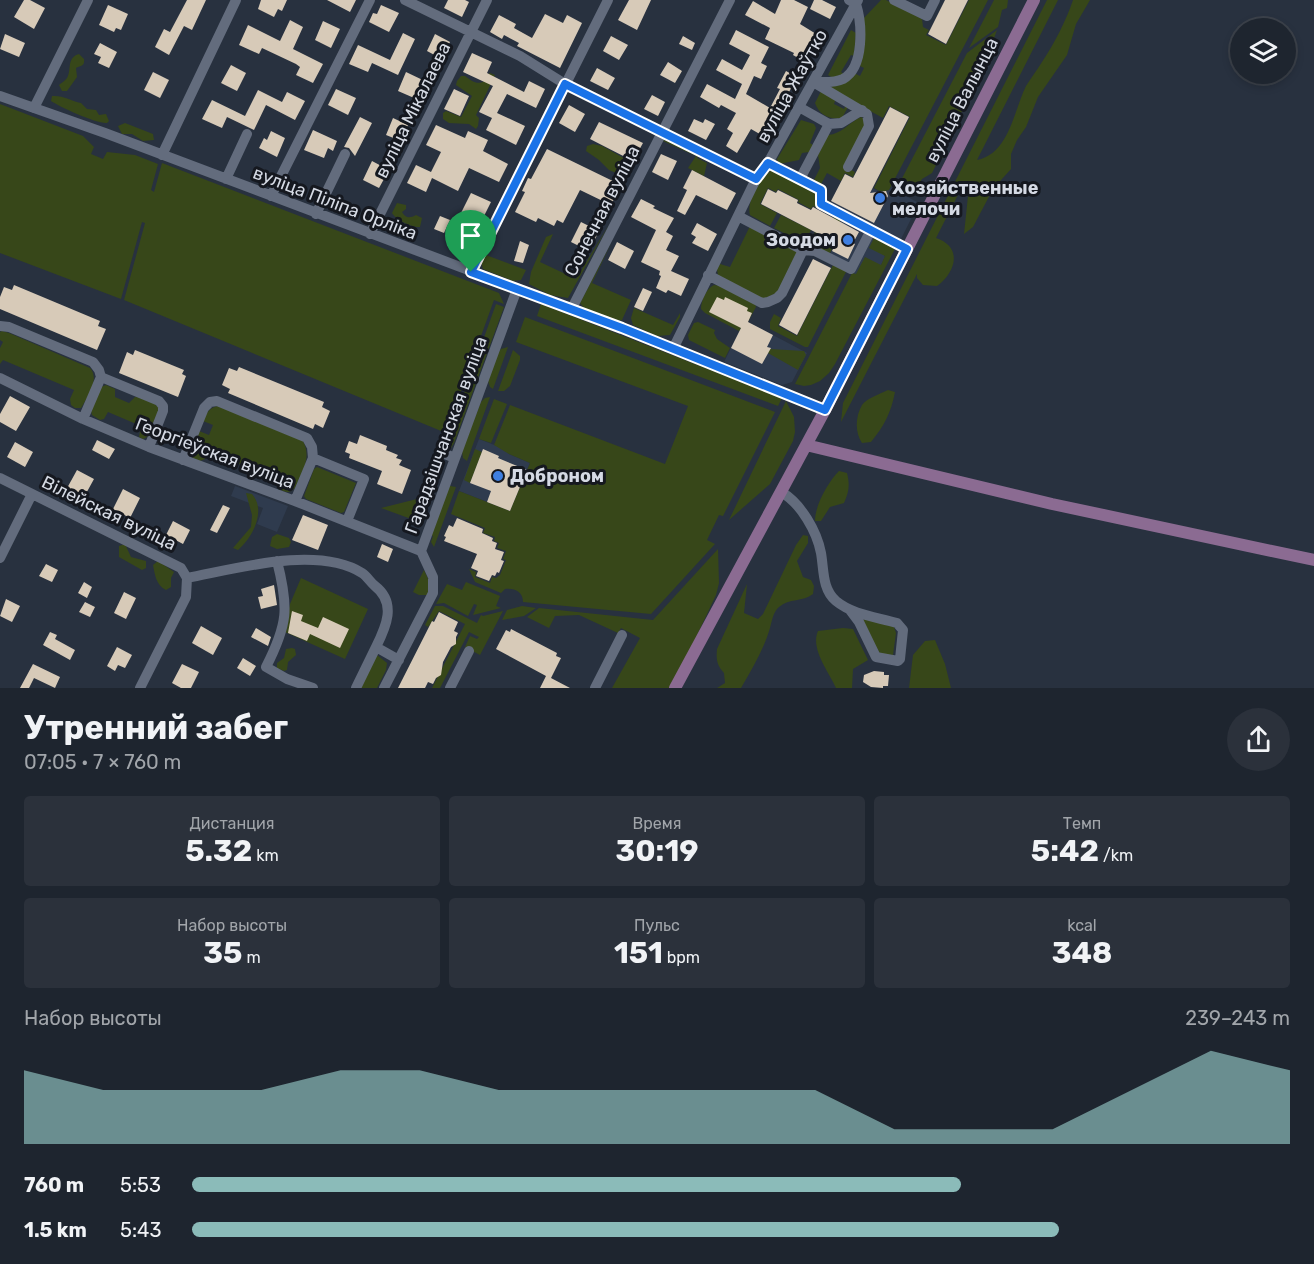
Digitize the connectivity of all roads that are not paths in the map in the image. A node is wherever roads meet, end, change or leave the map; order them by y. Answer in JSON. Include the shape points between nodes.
{"nodes":[{"id":1,"x":88,"y":0,"type":"edge"},
{"id":2,"x":236,"y":0,"type":"edge"},
{"id":3,"x":370,"y":0,"type":"edge"},
{"id":4,"x":405,"y":0,"type":"edge"},
{"id":5,"x":487,"y":0,"type":"edge"},
{"id":6,"x":608,"y":0,"type":"edge"},
{"id":7,"x":730,"y":0,"type":"edge"},
{"id":8,"x":894,"y":0,"type":"edge"},
{"id":9,"x":935,"y":0,"type":"edge"},
{"id":10,"x":1034,"y":0,"type":"edge"},
{"id":11,"x":855,"y":1,"type":"edge"},
{"id":12,"x":470,"y":32,"type":"junction"},
{"id":13,"x":813,"y":82,"type":"junction"},
{"id":14,"x":565,"y":84,"type":"junction"},
{"id":15,"x":0,"y":96,"type":"edge"},
{"id":16,"x":799,"y":107,"type":"junction"},
{"id":17,"x":34,"y":108,"type":"junction"},
{"id":18,"x":862,"y":110,"type":"junction"},
{"id":19,"x":829,"y":124,"type":"junction"},
{"id":20,"x":661,"y":132,"type":"junction"},
{"id":21,"x":247,"y":134,"type":"dead end"},
{"id":22,"x":345,"y":154,"type":"dead end"},
{"id":23,"x":162,"y":155,"type":"junction"},
{"id":24,"x":768,"y":163,"type":"junction"},
{"id":25,"x":848,"y":166,"type":"dead end"},
{"id":26,"x":226,"y":179,"type":"junction"},
{"id":27,"x":756,"y":179,"type":"junction"},
{"id":28,"x":800,"y":179,"type":"junction"},
{"id":29,"x":271,"y":196,"type":"junction"},
{"id":30,"x":316,"y":213,"type":"junction"},
{"id":31,"x":738,"y":216,"type":"junction"},
{"id":32,"x":871,"y":230,"type":"junction"},
{"id":33,"x":370,"y":234,"type":"junction"},
{"id":34,"x":907,"y":249,"type":"junction"},
{"id":35,"x":803,"y":250,"type":"junction"},
{"id":36,"x":471,"y":272,"type":"junction"},
{"id":37,"x":708,"y":275,"type":"junction"},
{"id":38,"x":518,"y":289,"type":"junction"},
{"id":39,"x":572,"y":310,"type":"junction"},
{"id":40,"x":0,"y":326,"type":"edge"},
{"id":41,"x":673,"y":349,"type":"junction"},
{"id":42,"x":101,"y":377,"type":"junction"},
{"id":43,"x":0,"y":378,"type":"edge"},
{"id":44,"x":825,"y":410,"type":"junction"},
{"id":45,"x":83,"y":419,"type":"junction"},
{"id":46,"x":806,"y":445,"type":"junction"},
{"id":47,"x":149,"y":447,"type":"junction"},
{"id":48,"x":440,"y":453,"type":"dead end"},
{"id":49,"x":313,"y":458,"type":"junction"},
{"id":50,"x":455,"y":458,"type":"junction"},
{"id":51,"x":183,"y":460,"type":"junction"},
{"id":52,"x":0,"y":478,"type":"edge"},
{"id":53,"x":781,"y":492,"type":"junction"},
{"id":54,"x":32,"y":494,"type":"junction"},
{"id":55,"x":295,"y":501,"type":"junction"},
{"id":56,"x":347,"y":521,"type":"junction"},
{"id":57,"x":421,"y":551,"type":"junction"},
{"id":58,"x":0,"y":558,"type":"edge"},
{"id":59,"x":1314,"y":560,"type":"edge"},
{"id":60,"x":277,"y":561,"type":"junction"},
{"id":61,"x":187,"y":578,"type":"junction"},
{"id":62,"x":850,"y":610,"type":"junction"},
{"id":63,"x":622,"y":635,"type":"dead end"},
{"id":64,"x":375,"y":647,"type":"junction"},
{"id":65,"x":469,"y":651,"type":"dead end"},
{"id":66,"x":399,"y":660,"type":"junction"},
{"id":67,"x":140,"y":688,"type":"edge"},
{"id":68,"x":313,"y":688,"type":"edge"},
{"id":69,"x":356,"y":688,"type":"edge"},
{"id":70,"x":384,"y":688,"type":"edge"},
{"id":71,"x":450,"y":688,"type":"edge"},
{"id":72,"x":595,"y":688,"type":"edge"},
{"id":73,"x":675,"y":688,"type":"edge"}],
"edges":[{"from":1,"to":17,"type":"street"},
{"from":2,"to":23,"type":"street"},
{"from":3,"to":29,"type":"street"},
{"from":4,"to":12,"type":"street"},
{"from":5,"to":12,"type":"street","name":"вуліца Мікалаева"},
{"from":6,"to":14,"type":"street"},
{"from":7,"to":20,"type":"street","name":"Сонечная вуліца"},
{"from":8,"to":9,"type":"street","via":[[927,16]]},
{"from":10,"to":34,"type":"main road","name":"вуліца Валынца"},
{"from":11,"to":13,"type":"street","name":"вуліца Жаўтко"},
{"from":11,"to":13,"type":"street","via":[[860,42],[854,65],[844,78]]},
{"from":12,"to":14,"type":"street"},
{"from":12,"to":33,"type":"street","name":"вуліца Мікалаева"},
{"from":13,"to":16,"type":"street","name":"вуліца Жаўтко"},
{"from":13,"to":18,"type":"street"},
{"from":14,"to":20,"type":"street"},
{"from":14,"to":36,"type":"street"},
{"from":15,"to":17,"type":"street","name":"вуліца Піліпа Орліка"},
{"from":16,"to":19,"type":"street"},
{"from":16,"to":24,"type":"street","name":"вуліца Жаўтко"},
{"from":17,"to":23,"type":"street","name":"вуліца Піліпа Орліка"},
{"from":18,"to":19,"type":"street","via":[[841,123]]},
{"from":18,"to":25,"type":"street","via":[[869,126]]},
{"from":19,"to":28,"type":"street"},
{"from":20,"to":27,"type":"street"},
{"from":20,"to":39,"type":"street","name":"Сонечная вуліца"},
{"from":21,"to":26,"type":"street"},
{"from":22,"to":30,"type":"street"},
{"from":23,"to":26,"type":"street","name":"вуліца Піліпа Орліка"},
{"from":24,"to":27,"type":"street","name":"вуліца Жаўтко"},
{"from":24,"to":28,"type":"street"},
{"from":26,"to":29,"type":"street","name":"вуліца Піліпа Орліка"},
{"from":27,"to":31,"type":"street","name":"вуліца Жаўтко"},
{"from":28,"to":32,"type":"street","via":[[821,190],[821,204]]},
{"from":29,"to":30,"type":"street","name":"вуліца Піліпа Орліка"},
{"from":30,"to":33,"type":"street","name":"вуліца Піліпа Орліка"},
{"from":31,"to":35,"type":"street"},
{"from":31,"to":37,"type":"street","name":"вуліца Жаўтко"},
{"from":32,"to":34,"type":"street"},
{"from":32,"to":35,"type":"street","via":[[851,270],[815,251]]},
{"from":33,"to":36,"type":"street","name":"вуліца Піліпа Орліка"},
{"from":34,"to":44,"type":"main road","name":"вуліца Валынца"},
{"from":35,"to":37,"type":"street","via":[[782,292],[768,302],[762,303]]},
{"from":36,"to":38,"type":"street","name":"вуліца Піліпа Орліка"},
{"from":37,"to":41,"type":"street","name":"вуліца Жаўтко"},
{"from":38,"to":39,"type":"street","name":"вуліца Піліпа Орліка"},
{"from":38,"to":50,"type":"street","name":"Гарадзішчанская вуліца"},
{"from":39,"to":41,"type":"street","name":"вуліца Піліпа Орліка"},
{"from":40,"to":42,"type":"street","via":[[93,362]]},
{"from":41,"to":44,"type":"street","name":"вуліца Піліпа Орліка"},
{"from":42,"to":45,"type":"street"},
{"from":42,"to":47,"type":"street","via":[[163,406]]},
{"from":43,"to":45,"type":"street","name":"Георгіеўская вуліца"},
{"from":44,"to":46,"type":"main road","name":"вуліца Валынца"},
{"from":45,"to":47,"type":"street","name":"Георгіеўская вуліца"},
{"from":46,"to":53,"type":"main road","name":"вуліца Валынца"},
{"from":46,"to":59,"type":"main road","via":[[1052,504]]},
{"from":47,"to":51,"type":"street","name":"Георгіеўская вуліца"},
{"from":48,"to":50,"type":"street"},
{"from":49,"to":51,"type":"street","via":[[307,438],[217,401],[204,408]]},
{"from":49,"to":55,"type":"street"},
{"from":49,"to":56,"type":"street","via":[[364,478]]},
{"from":50,"to":57,"type":"street","name":"Гарадзішчанская вуліца"},
{"from":51,"to":55,"type":"street","name":"Георгіеўская вуліца"},
{"from":52,"to":54,"type":"street","name":"Вілейская вуліца"},
{"from":53,"to":62,"type":"street","via":[[789,496],[816,536],[828,592]]},
{"from":53,"to":73,"type":"main road","name":"вуліца Валынца"},
{"from":54,"to":58,"type":"street"},
{"from":54,"to":61,"type":"street","name":"Вілейская вуліца","via":[[177,564]]},
{"from":55,"to":56,"type":"street","name":"Георгіеўская вуліца"},
{"from":56,"to":57,"type":"street","name":"Георгіеўская вуліца"},
{"from":57,"to":66,"type":"street","name":"Гарадзішчанская вуліца","via":[[435,587]]},
{"from":60,"to":61,"type":"street"},
{"from":60,"to":64,"type":"street","via":[[331,562],[363,573],[382,590],[386,603],[386,627]]},
{"from":60,"to":68,"type":"street","via":[[285,604],[282,631],[266,667]]},
{"from":61,"to":67,"type":"street","via":[[186,597]]},
{"from":62,"to":62,"type":"street","via":[[901,626],[898,661],[876,657]]},
{"from":63,"to":72,"type":"street"},
{"from":64,"to":66,"type":"street"},
{"from":64,"to":69,"type":"street"},
{"from":65,"to":71,"type":"street"},
{"from":66,"to":70,"type":"street","name":"Гарадзішчанская вуліца"}]}
